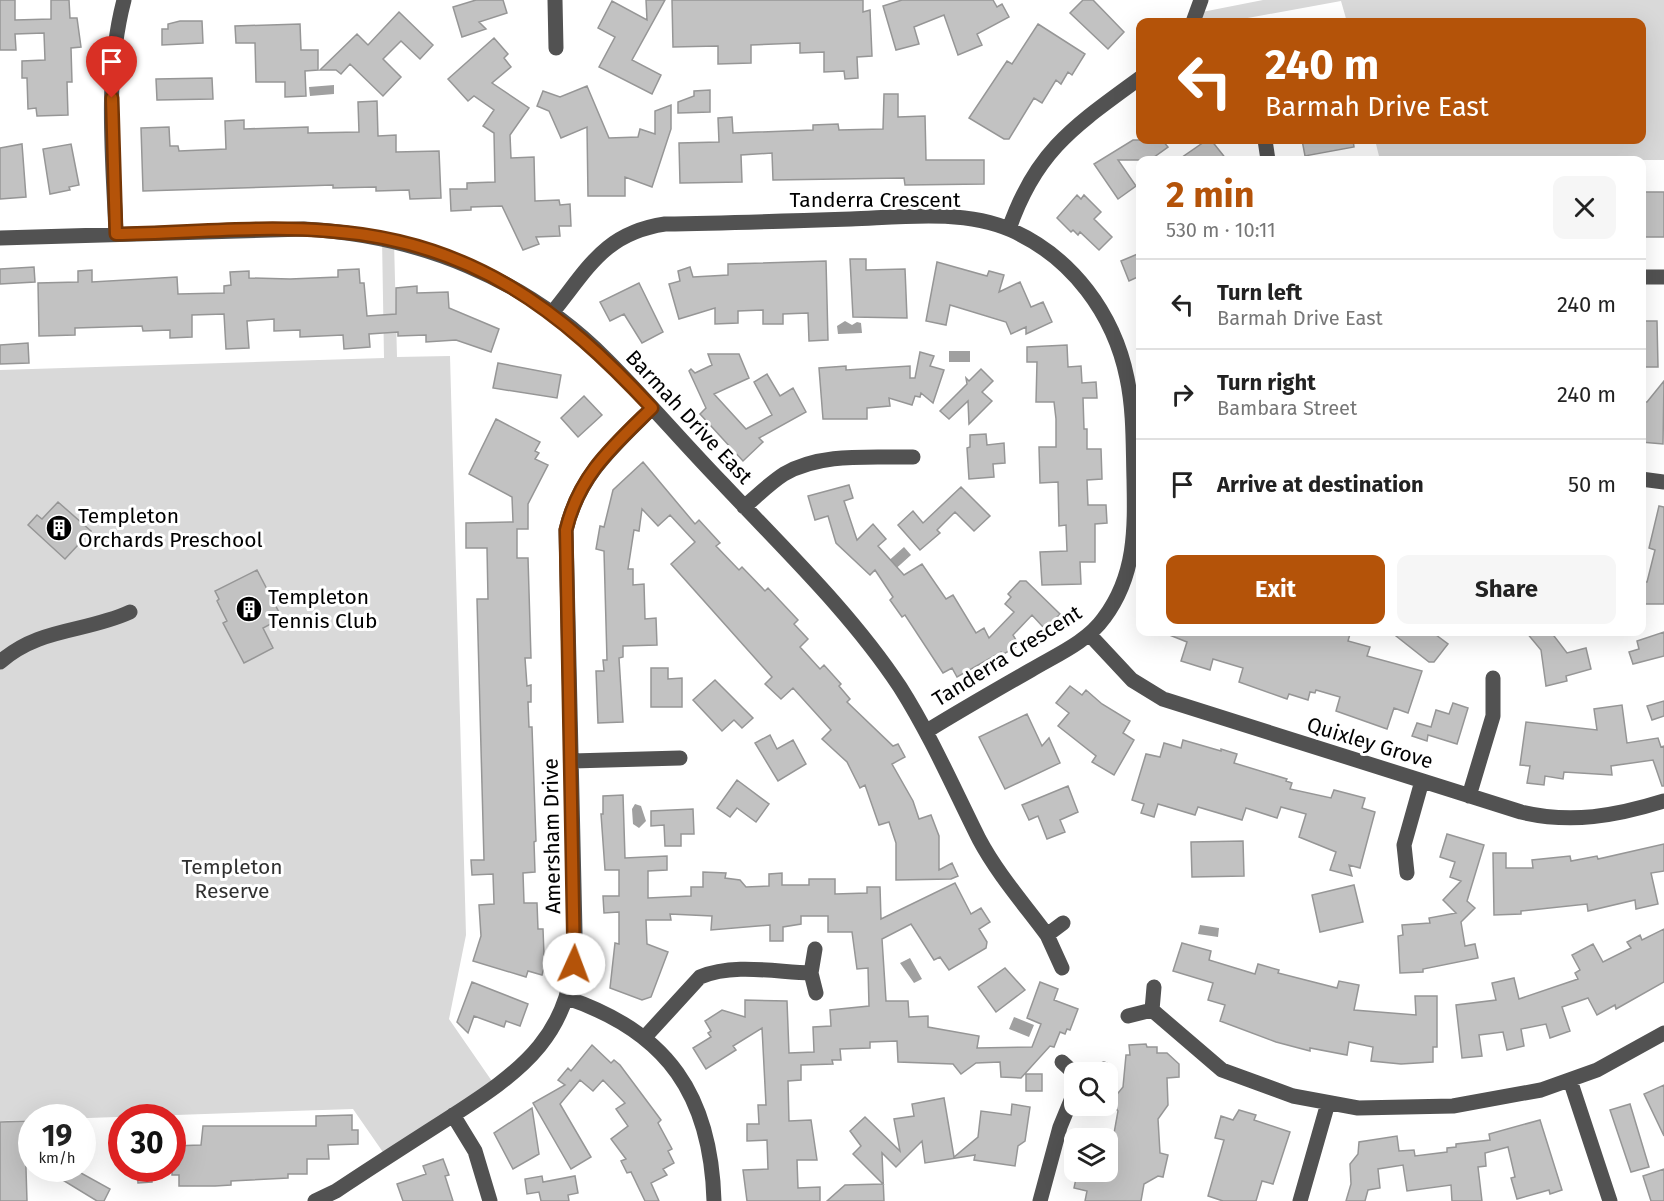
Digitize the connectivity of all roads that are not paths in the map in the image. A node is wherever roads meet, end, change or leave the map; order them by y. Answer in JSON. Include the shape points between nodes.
{"nodes":[{"id":1,"x":124,"y":0,"type":"edge"},
{"id":2,"x":555,"y":0,"type":"edge"},
{"id":3,"x":1201,"y":0,"type":"edge"},
{"id":4,"x":1194,"y":18,"type":"edge"},
{"id":5,"x":556,"y":48,"type":"dead end"},
{"id":6,"x":1136,"y":81,"type":"edge"},
{"id":7,"x":1009,"y":229,"type":"junction"},
{"id":8,"x":116,"y":234,"type":"junction"},
{"id":9,"x":0,"y":238,"type":"edge"},
{"id":10,"x":1646,"y":277,"type":"edge"},
{"id":11,"x":1664,"y":277,"type":"edge"},
{"id":12,"x":552,"y":313,"type":"junction"},
{"id":13,"x":652,"y":408,"type":"junction"},
{"id":14,"x":1136,"y":442,"type":"edge"},
{"id":15,"x":913,"y":457,"type":"dead end"},
{"id":16,"x":1646,"y":479,"type":"edge"},
{"id":17,"x":1664,"y":482,"type":"edge"},
{"id":18,"x":1136,"y":488,"type":"edge"},
{"id":19,"x":744,"y":507,"type":"junction"},
{"id":20,"x":130,"y":612,"type":"dead end"},
{"id":21,"x":1089,"y":634,"type":"junction"},
{"id":22,"x":0,"y":662,"type":"edge"},
{"id":23,"x":1493,"y":678,"type":"dead end"},
{"id":24,"x":927,"y":730,"type":"junction"},
{"id":25,"x":680,"y":758,"type":"dead end"},
{"id":26,"x":572,"y":761,"type":"junction"},
{"id":27,"x":1422,"y":781,"type":"junction"},
{"id":28,"x":1469,"y":796,"type":"junction"},
{"id":29,"x":1664,"y":801,"type":"edge"},
{"id":30,"x":1407,"y":873,"type":"dead end"},
{"id":31,"x":1062,"y":923,"type":"dead end"},
{"id":32,"x":1047,"y":935,"type":"junction"},
{"id":33,"x":815,"y":949,"type":"dead end"},
{"id":34,"x":1062,"y":968,"type":"dead end"},
{"id":35,"x":811,"y":974,"type":"junction"},
{"id":36,"x":1154,"y":987,"type":"dead end"},
{"id":37,"x":816,"y":993,"type":"dead end"},
{"id":38,"x":567,"y":998,"type":"junction"},
{"id":39,"x":1152,"y":1010,"type":"junction"},
{"id":40,"x":1128,"y":1016,"type":"dead end"},
{"id":41,"x":1664,"y":1033,"type":"edge"},
{"id":42,"x":645,"y":1037,"type":"junction"},
{"id":43,"x":1570,"y":1080,"type":"junction"},
{"id":44,"x":1328,"y":1103,"type":"junction"},
{"id":45,"x":453,"y":1115,"type":"junction"},
{"id":46,"x":1064,"y":1116,"type":"edge"},
{"id":47,"x":315,"y":1201,"type":"edge"},
{"id":48,"x":490,"y":1201,"type":"edge"},
{"id":49,"x":714,"y":1201,"type":"edge"},
{"id":50,"x":1040,"y":1201,"type":"edge"},
{"id":51,"x":1300,"y":1201,"type":"edge"},
{"id":52,"x":1610,"y":1201,"type":"edge"}],
"edges":[{"from":1,"to":8,"type":"street","via":[[114,56],[112,98]]},
{"from":2,"to":5,"type":"street"},
{"from":3,"to":4,"type":"street"},
{"from":6,"to":7,"type":"street","via":[[1056,144],[1032,175]]},
{"from":7,"to":12,"type":"street","name":"Tanderra Crescent","via":[[934,217],[651,226],[622,236],[601,253]]},
{"from":7,"to":14,"type":"street","name":"Tanderra Crescent","via":[[1065,266],[1102,311],[1128,380]]},
{"from":8,"to":9,"type":"street","name":"Barmah Drive East"},
{"from":8,"to":12,"type":"street","name":"Barmah Drive East","via":[[304,229],[375,236],[462,262]]},
{"from":10,"to":11,"type":"street"},
{"from":12,"to":13,"type":"street","name":"Barmah Drive East","via":[[606,359]]},
{"from":13,"to":19,"type":"street","name":"Barmah Drive East"},
{"from":13,"to":26,"type":"street","name":"Amersham Drive","via":[[584,481],[566,530]]},
{"from":15,"to":19,"type":"street","via":[[838,458],[810,463],[776,479]]},
{"from":16,"to":17,"type":"street"},
{"from":18,"to":21,"type":"street","name":"Tanderra Crescent","via":[[1131,560],[1123,588],[1104,619]]},
{"from":19,"to":24,"type":"street","name":"Barmah Drive East","via":[[858,630]]},
{"from":20,"to":22,"type":"street","via":[[42,636]]},
{"from":21,"to":24,"type":"street","name":"Tanderra Crescent"},
{"from":21,"to":27,"type":"street","name":"Quixley Grove","via":[[1132,680],[1164,699]]},
{"from":23,"to":28,"type":"street","via":[[1493,716]]},
{"from":24,"to":32,"type":"street","name":"Barmah Drive East","via":[[985,848]]},
{"from":25,"to":26,"type":"street"},
{"from":26,"to":38,"type":"street","name":"Amersham Drive","via":[[575,949]]},
{"from":27,"to":28,"type":"street","name":"Quixley Grove"},
{"from":27,"to":30,"type":"street","via":[[1404,845]]},
{"from":28,"to":29,"type":"street","name":"Quixley Grove","via":[[1561,819],[1611,816]]},
{"from":31,"to":32,"type":"street"},
{"from":32,"to":34,"type":"street","name":"Barmah Drive East"},
{"from":33,"to":35,"type":"street"},
{"from":35,"to":37,"type":"street"},
{"from":35,"to":42,"type":"street","via":[[735,969],[700,977]]},
{"from":36,"to":39,"type":"street"},
{"from":38,"to":42,"type":"street","via":[[607,1013]]},
{"from":38,"to":45,"type":"street","name":"Amersham Drive","via":[[554,1025],[524,1065]]},
{"from":39,"to":40,"type":"street"},
{"from":39,"to":44,"type":"street","via":[[1222,1070],[1293,1096]]},
{"from":41,"to":43,"type":"street"},
{"from":42,"to":49,"type":"street","via":[[675,1070],[697,1107],[711,1153]]},
{"from":43,"to":44,"type":"street","via":[[1541,1090],[1453,1106],[1383,1109]]},
{"from":43,"to":52,"type":"street"},
{"from":44,"to":51,"type":"street"},
{"from":45,"to":47,"type":"street","name":"Amersham Drive"},
{"from":45,"to":48,"type":"street","via":[[475,1151]]},
{"from":46,"to":50,"type":"street"}]}
